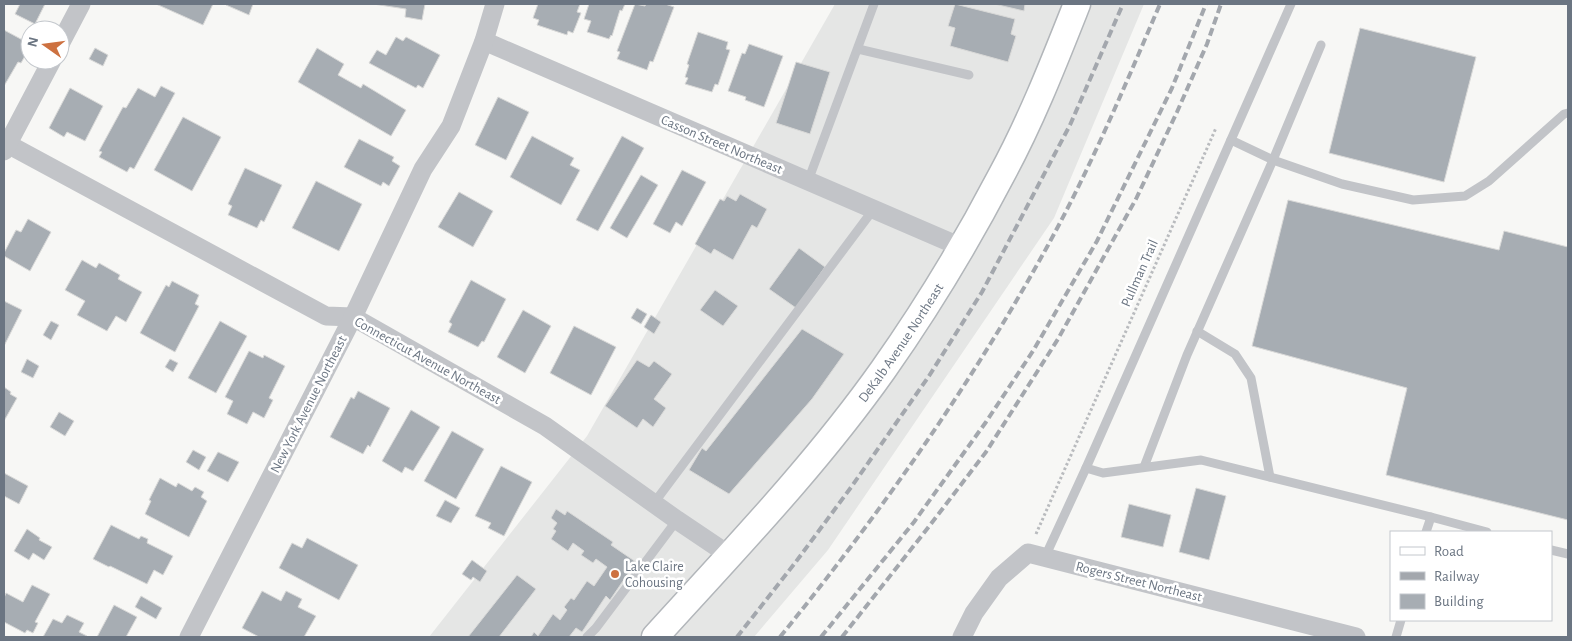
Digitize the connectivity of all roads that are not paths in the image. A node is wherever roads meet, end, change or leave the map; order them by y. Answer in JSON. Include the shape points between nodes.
{"nodes":[{"id":1,"x":81,"y":4,"type":"edge"},
{"id":2,"x":495,"y":4,"type":"edge"},
{"id":3,"x":874,"y":4,"type":"edge"},
{"id":4,"x":1078,"y":4,"type":"edge"},
{"id":5,"x":1291,"y":4,"type":"edge"},
{"id":6,"x":70,"y":25,"type":"edge"},
{"id":7,"x":484,"y":41,"type":"junction"},
{"id":8,"x":1321,"y":45,"type":"dead end"},
{"id":9,"x":858,"y":49,"type":"junction"},
{"id":10,"x":47,"y":70,"type":"edge"},
{"id":11,"x":969,"y":74,"type":"dead end"},
{"id":12,"x":1568,"y":113,"type":"edge"},
{"id":13,"x":1231,"y":140,"type":"junction"},
{"id":14,"x":5,"y":146,"type":"edge"},
{"id":15,"x":1273,"y":160,"type":"junction"},
{"id":16,"x":808,"y":181,"type":"junction"},
{"id":17,"x":874,"y":210,"type":"junction"},
{"id":18,"x":961,"y":248,"type":"junction"},
{"id":19,"x":353,"y":317,"type":"junction"},
{"id":20,"x":1197,"y":332,"type":"junction"},
{"id":21,"x":1144,"y":467,"type":"junction"},
{"id":22,"x":1086,"y":468,"type":"junction"},
{"id":23,"x":1270,"y":477,"type":"junction"},
{"id":24,"x":654,"y":503,"type":"junction"},
{"id":25,"x":1431,"y":517,"type":"junction"},
{"id":26,"x":677,"y":520,"type":"junction"},
{"id":27,"x":1426,"y":531,"type":"edge"},
{"id":28,"x":1483,"y":531,"type":"edge"},
{"id":29,"x":1552,"y":550,"type":"edge"},
{"id":30,"x":1568,"y":554,"type":"edge"},
{"id":31,"x":729,"y":555,"type":"junction"},
{"id":32,"x":1037,"y":555,"type":"junction"},
{"id":33,"x":1401,"y":621,"type":"edge"},
{"id":34,"x":189,"y":637,"type":"edge"},
{"id":35,"x":587,"y":637,"type":"edge"},
{"id":36,"x":655,"y":637,"type":"edge"},
{"id":37,"x":962,"y":637,"type":"edge"},
{"id":38,"x":1356,"y":637,"type":"edge"},
{"id":39,"x":1396,"y":637,"type":"edge"}],
"edges":[{"from":1,"to":6,"type":"street"},
{"from":2,"to":7,"type":"street","name":"New York Avenue Northeast"},
{"from":3,"to":9,"type":"lane"},
{"from":4,"to":18,"type":"main road","name":"DeKalb Avenue Northeast","via":[[1026,126]]},
{"from":5,"to":13,"type":"lane"},
{"from":7,"to":16,"type":"street","name":"Casson Street Northeast"},
{"from":7,"to":19,"type":"street","name":"New York Avenue Northeast","via":[[451,126],[423,169]]},
{"from":8,"to":15,"type":"lane"},
{"from":9,"to":11,"type":"lane"},
{"from":9,"to":16,"type":"lane"},
{"from":10,"to":14,"type":"street"},
{"from":12,"to":15,"type":"lane","via":[[1489,181],[1464,196],[1412,200],[1342,184]]},
{"from":13,"to":15,"type":"lane"},
{"from":13,"to":22,"type":"lane"},
{"from":14,"to":19,"type":"street","name":"Connecticut Avenue Northeast","via":[[326,316]]},
{"from":15,"to":20,"type":"lane"},
{"from":16,"to":17,"type":"street","name":"Casson Street Northeast"},
{"from":17,"to":18,"type":"street","name":"Casson Street Northeast"},
{"from":17,"to":24,"type":"lane"},
{"from":18,"to":31,"type":"main road","name":"DeKalb Avenue Northeast","via":[[881,372],[809,464]]},
{"from":19,"to":24,"type":"street","name":"Connecticut Avenue Northeast","via":[[546,426]]},
{"from":19,"to":34,"type":"street","name":"New York Avenue Northeast"},
{"from":20,"to":21,"type":"lane"},
{"from":20,"to":23,"type":"lane","via":[[1235,354],[1251,378]]},
{"from":21,"to":22,"type":"lane","via":[[1103,473]]},
{"from":21,"to":23,"type":"lane","via":[[1201,460]]},
{"from":22,"to":32,"type":"lane"},
{"from":23,"to":25,"type":"lane"},
{"from":24,"to":26,"type":"street","name":"Connecticut Avenue Northeast"},
{"from":25,"to":27,"type":"lane"},
{"from":25,"to":28,"type":"lane"},
{"from":26,"to":31,"type":"street","name":"Connecticut Avenue Northeast"},
{"from":26,"to":35,"type":"lane"},
{"from":29,"to":30,"type":"lane"},
{"from":31,"to":36,"type":"main road","name":"DeKalb Avenue Northeast"},
{"from":32,"to":37,"type":"street","via":[[999,578],[974,613]]},
{"from":32,"to":38,"type":"street","name":"Rogers Street Northeast"},
{"from":33,"to":39,"type":"lane"}]}
